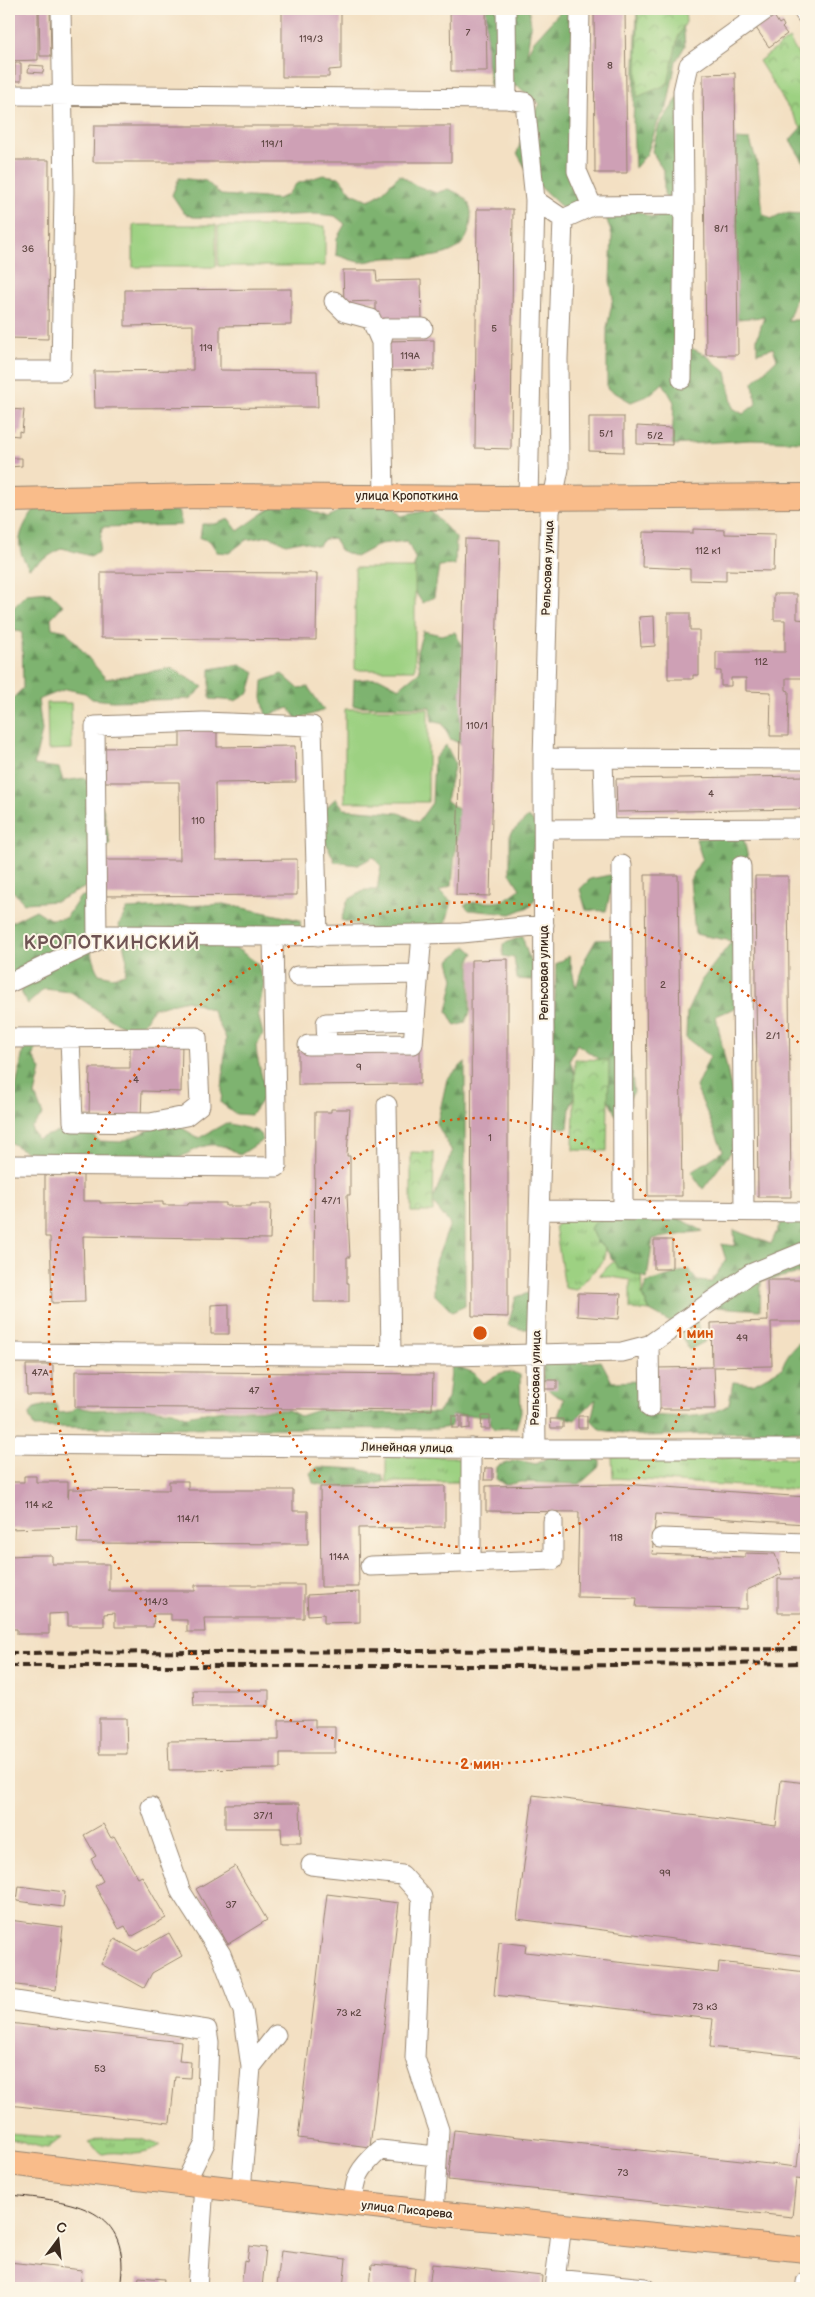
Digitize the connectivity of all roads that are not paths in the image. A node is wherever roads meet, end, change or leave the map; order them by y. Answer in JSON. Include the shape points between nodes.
{"nodes":[{"id":1,"x":61,"y":9,"type":"edge"},
{"id":2,"x":506,"y":9,"type":"edge"},
{"id":3,"x":580,"y":9,"type":"edge"},
{"id":4,"x":767,"y":9,"type":"edge"},
{"id":5,"x":802,"y":9,"type":"edge"},
{"id":6,"x":806,"y":15,"type":"edge"},
{"id":7,"x":9,"y":95,"type":"edge"},
{"id":8,"x":62,"y":96,"type":"junction"},
{"id":9,"x":506,"y":99,"type":"junction"},
{"id":10,"x":535,"y":200,"type":"junction"},
{"id":11,"x":684,"y":205,"type":"junction"},
{"id":12,"x":592,"y":206,"type":"junction"},
{"id":13,"x":563,"y":219,"type":"junction"},
{"id":14,"x":334,"y":301,"type":"dead end"},
{"id":15,"x":423,"y":328,"type":"dead end"},
{"id":16,"x":380,"y":342,"type":"junction"},
{"id":17,"x":532,"y":358,"type":"junction"},
{"id":18,"x":558,"y":359,"type":"junction"},
{"id":19,"x":9,"y":371,"type":"edge"},
{"id":20,"x":682,"y":378,"type":"dead end"},
{"id":21,"x":384,"y":496,"type":"junction"},
{"id":22,"x":806,"y":496,"type":"edge"},
{"id":23,"x":553,"y":497,"type":"junction"},
{"id":24,"x":528,"y":498,"type":"junction"},
{"id":25,"x":9,"y":500,"type":"edge"},
{"id":26,"x":543,"y":758,"type":"junction"},
{"id":27,"x":603,"y":758,"type":"junction"},
{"id":28,"x":806,"y":759,"type":"edge"},
{"id":29,"x":806,"y":828,"type":"edge"},
{"id":30,"x":544,"y":829,"type":"junction"},
{"id":31,"x":605,"y":829,"type":"junction"},
{"id":32,"x":622,"y":864,"type":"dead end"},
{"id":33,"x":741,"y":866,"type":"dead end"},
{"id":34,"x":544,"y":926,"type":"junction"},
{"id":35,"x":422,"y":934,"type":"junction"},
{"id":36,"x":273,"y":936,"type":"junction"},
{"id":37,"x":318,"y":936,"type":"junction"},
{"id":38,"x":97,"y":938,"type":"junction"},
{"id":39,"x":418,"y":974,"type":"junction"},
{"id":40,"x":297,"y":976,"type":"dead end"},
{"id":41,"x":9,"y":983,"type":"edge"},
{"id":42,"x":70,"y":1037,"type":"junction"},
{"id":43,"x":9,"y":1038,"type":"edge"},
{"id":44,"x":308,"y":1045,"type":"dead end"},
{"id":45,"x":387,"y":1105,"type":"dead end"},
{"id":46,"x":9,"y":1164,"type":"edge"},
{"id":47,"x":540,"y":1210,"type":"junction"},
{"id":48,"x":623,"y":1210,"type":"junction"},
{"id":49,"x":744,"y":1211,"type":"junction"},
{"id":50,"x":806,"y":1212,"type":"edge"},
{"id":51,"x":806,"y":1251,"type":"edge"},
{"id":52,"x":649,"y":1345,"type":"junction"},
{"id":53,"x":9,"y":1353,"type":"edge"},
{"id":54,"x":391,"y":1354,"type":"junction"},
{"id":55,"x":535,"y":1354,"type":"junction"},
{"id":56,"x":650,"y":1408,"type":"dead end"},
{"id":57,"x":9,"y":1444,"type":"edge"},
{"id":58,"x":471,"y":1448,"type":"junction"},
{"id":59,"x":536,"y":1449,"type":"junction"},
{"id":60,"x":806,"y":1449,"type":"edge"},
{"id":61,"x":553,"y":1521,"type":"dead end"},
{"id":62,"x":661,"y":1538,"type":"dead end"},
{"id":63,"x":806,"y":1543,"type":"edge"},
{"id":64,"x":472,"y":1562,"type":"junction"},
{"id":65,"x":370,"y":1566,"type":"dead end"},
{"id":66,"x":151,"y":1807,"type":"dead end"},
{"id":67,"x":311,"y":1865,"type":"dead end"},
{"id":68,"x":9,"y":2000,"type":"edge"},
{"id":69,"x":276,"y":2035,"type":"dead end"},
{"id":70,"x":252,"y":2067,"type":"junction"},
{"id":71,"x":436,"y":2156,"type":"junction"},
{"id":72,"x":9,"y":2163,"type":"edge"},
{"id":73,"x":195,"y":2184,"type":"junction"},
{"id":74,"x":241,"y":2190,"type":"junction"},
{"id":75,"x":353,"y":2204,"type":"junction"},
{"id":76,"x":434,"y":2213,"type":"junction"},
{"id":77,"x":562,"y":2225,"type":"junction"},
{"id":78,"x":806,"y":2250,"type":"edge"},
{"id":79,"x":806,"y":2282,"type":"edge"},
{"id":80,"x":555,"y":2284,"type":"edge"},
{"id":81,"x":197,"y":2288,"type":"edge"},
{"id":82,"x":645,"y":2288,"type":"edge"},
{"id":83,"x":806,"y":2288,"type":"edge"}],
"edges":[{"from":1,"to":8,"type":"street"},
{"from":2,"to":9,"type":"street"},
{"from":3,"to":12,"type":"street","via":[[577,172]]},
{"from":4,"to":11,"type":"street","via":[[689,65],[684,91]]},
{"from":5,"to":6,"type":"street"},
{"from":7,"to":8,"type":"street"},
{"from":8,"to":9,"type":"street"},
{"from":8,"to":19,"type":"street","via":[[61,371]]},
{"from":9,"to":10,"type":"street","via":[[525,102]]},
{"from":10,"to":13,"type":"street"},
{"from":10,"to":17,"type":"street"},
{"from":11,"to":12,"type":"street"},
{"from":11,"to":20,"type":"street"},
{"from":12,"to":13,"type":"street"},
{"from":13,"to":18,"type":"street","name":"Рельсовая улица"},
{"from":14,"to":16,"type":"street","via":[[345,312],[371,319]]},
{"from":15,"to":16,"type":"street","via":[[385,328]]},
{"from":16,"to":21,"type":"street"},
{"from":17,"to":18,"type":"street"},
{"from":17,"to":24,"type":"street"},
{"from":18,"to":23,"type":"street","name":"Рельсовая улица","via":[[559,469]]},
{"from":21,"to":24,"type":"main road","name":"улица Кропоткина"},
{"from":21,"to":25,"type":"main road","name":"улица Кропоткина"},
{"from":22,"to":23,"type":"main road","name":"улица Кропоткина"},
{"from":23,"to":24,"type":"main road","name":"улица Кропоткина"},
{"from":23,"to":26,"type":"street","name":"Рельсовая улица"},
{"from":26,"to":27,"type":"street"},
{"from":26,"to":30,"type":"street","name":"Рельсовая улица"},
{"from":27,"to":28,"type":"street"},
{"from":27,"to":31,"type":"street"},
{"from":29,"to":31,"type":"street"},
{"from":30,"to":31,"type":"street"},
{"from":30,"to":34,"type":"street","name":"Рельсовая улица"},
{"from":32,"to":48,"type":"street"},
{"from":33,"to":49,"type":"street"},
{"from":34,"to":35,"type":"street"},
{"from":34,"to":47,"type":"street","name":"Рельсовая улица"},
{"from":35,"to":37,"type":"street"},
{"from":35,"to":39,"type":"street"},
{"from":36,"to":37,"type":"street"},
{"from":36,"to":38,"type":"street","via":[[109,934]]},
{"from":36,"to":46,"type":"street","via":[[278,1167]]},
{"from":37,"to":38,"type":"street","via":[[312,726],[203,722],[95,726]]},
{"from":38,"to":41,"type":"street"},
{"from":39,"to":40,"type":"street"},
{"from":39,"to":44,"type":"street","via":[[413,1044]]},
{"from":42,"to":42,"type":"street","via":[[73,1122],[150,1123],[186,1116],[200,1106],[196,1037]]},
{"from":42,"to":43,"type":"street"},
{"from":45,"to":54,"type":"street"},
{"from":47,"to":48,"type":"street"},
{"from":47,"to":55,"type":"street","name":"Рельсовая улица"},
{"from":48,"to":49,"type":"street"},
{"from":49,"to":50,"type":"street"},
{"from":51,"to":52,"type":"street","via":[[750,1274]]},
{"from":52,"to":55,"type":"street","via":[[622,1352]]},
{"from":52,"to":56,"type":"street"},
{"from":53,"to":54,"type":"street"},
{"from":54,"to":55,"type":"street"},
{"from":55,"to":59,"type":"street","name":"Рельсовая улица"},
{"from":57,"to":58,"type":"street","name":"Линейная улица"},
{"from":58,"to":59,"type":"street","name":"Линейная улица"},
{"from":58,"to":64,"type":"street"},
{"from":59,"to":60,"type":"street","name":"Линейная улица"},
{"from":61,"to":64,"type":"street","via":[[553,1560]]},
{"from":62,"to":63,"type":"street"},
{"from":64,"to":65,"type":"street"},
{"from":66,"to":70,"type":"street","via":[[181,1892],[221,1954],[243,2011]]},
{"from":67,"to":71,"type":"street","via":[[402,1876],[422,1897],[415,2058],[439,2130]]},
{"from":68,"to":73,"type":"street","via":[[207,2030],[205,2143]]},
{"from":69,"to":70,"type":"street"},
{"from":70,"to":74,"type":"street"},
{"from":71,"to":75,"type":"street","via":[[380,2150],[363,2165],[355,2180]]},
{"from":71,"to":76,"type":"street"},
{"from":72,"to":73,"type":"main road","name":"улица Писарева"},
{"from":73,"to":74,"type":"main road","name":"улица Писарева"},
{"from":73,"to":81,"type":"street"},
{"from":74,"to":75,"type":"main road","name":"улица Писарева"},
{"from":75,"to":76,"type":"main road","name":"улица Писарева"},
{"from":76,"to":77,"type":"main road","name":"улица Писарева"},
{"from":77,"to":78,"type":"main road","name":"улица Писарева"},
{"from":77,"to":80,"type":"street"},
{"from":79,"to":83,"type":"street"},
{"from":80,"to":82,"type":"street"}]}
